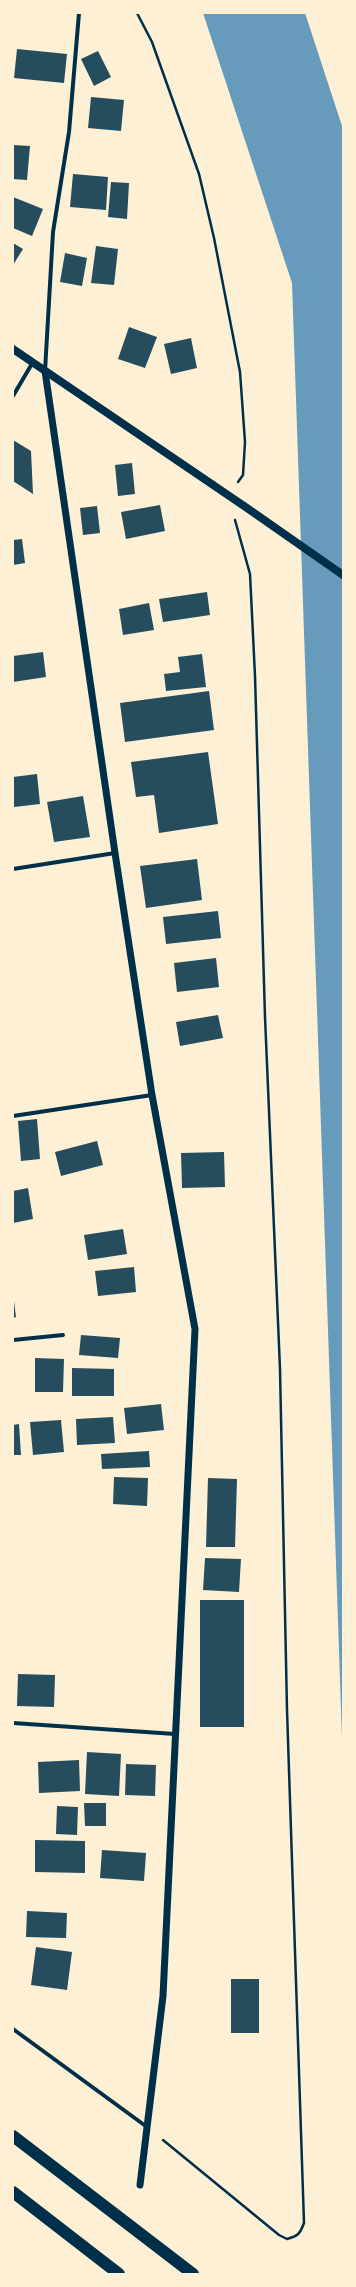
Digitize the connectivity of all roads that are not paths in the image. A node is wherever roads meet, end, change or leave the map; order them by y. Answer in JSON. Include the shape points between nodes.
{"nodes":[{"id":1,"x":79,"y":13,"type":"edge"},
{"id":2,"x":13,"y":349,"type":"edge"},
{"id":3,"x":34,"y":362,"type":"junction"},
{"id":4,"x":45,"y":371,"type":"junction"},
{"id":5,"x":13,"y":396,"type":"edge"},
{"id":6,"x":343,"y":575,"type":"edge"},
{"id":7,"x":114,"y":853,"type":"junction"},
{"id":8,"x":13,"y":869,"type":"edge"},
{"id":9,"x":152,"y":1095,"type":"junction"},
{"id":10,"x":13,"y":1116,"type":"edge"},
{"id":11,"x":63,"y":1335,"type":"dead end"},
{"id":12,"x":13,"y":1340,"type":"edge"},
{"id":13,"x":13,"y":1723,"type":"edge"},
{"id":14,"x":175,"y":1734,"type":"junction"},
{"id":15,"x":13,"y":2029,"type":"edge"},
{"id":16,"x":147,"y":2128,"type":"junction"},
{"id":17,"x":13,"y":2136,"type":"edge"},
{"id":18,"x":140,"y":2185,"type":"dead end"},
{"id":19,"x":13,"y":2192,"type":"edge"},
{"id":20,"x":119,"y":2274,"type":"edge"},
{"id":21,"x":193,"y":2274,"type":"edge"}],
"edges":[{"from":1,"to":4,"type":"street","via":[[69,132],[53,232]]},
{"from":2,"to":3,"type":"main road"},
{"from":3,"to":4,"type":"main road"},
{"from":3,"to":5,"type":"street"},
{"from":4,"to":6,"type":"main road"},
{"from":4,"to":7,"type":"street"},
{"from":7,"to":8,"type":"street"},
{"from":7,"to":9,"type":"street"},
{"from":9,"to":10,"type":"street"},
{"from":9,"to":14,"type":"street","via":[[195,1329]]},
{"from":11,"to":12,"type":"street"},
{"from":13,"to":14,"type":"street"},
{"from":14,"to":16,"type":"street","via":[[163,1996]]},
{"from":15,"to":16,"type":"street"},
{"from":16,"to":18,"type":"street"},
{"from":17,"to":21,"type":"highway"},
{"from":19,"to":20,"type":"highway"}]}
